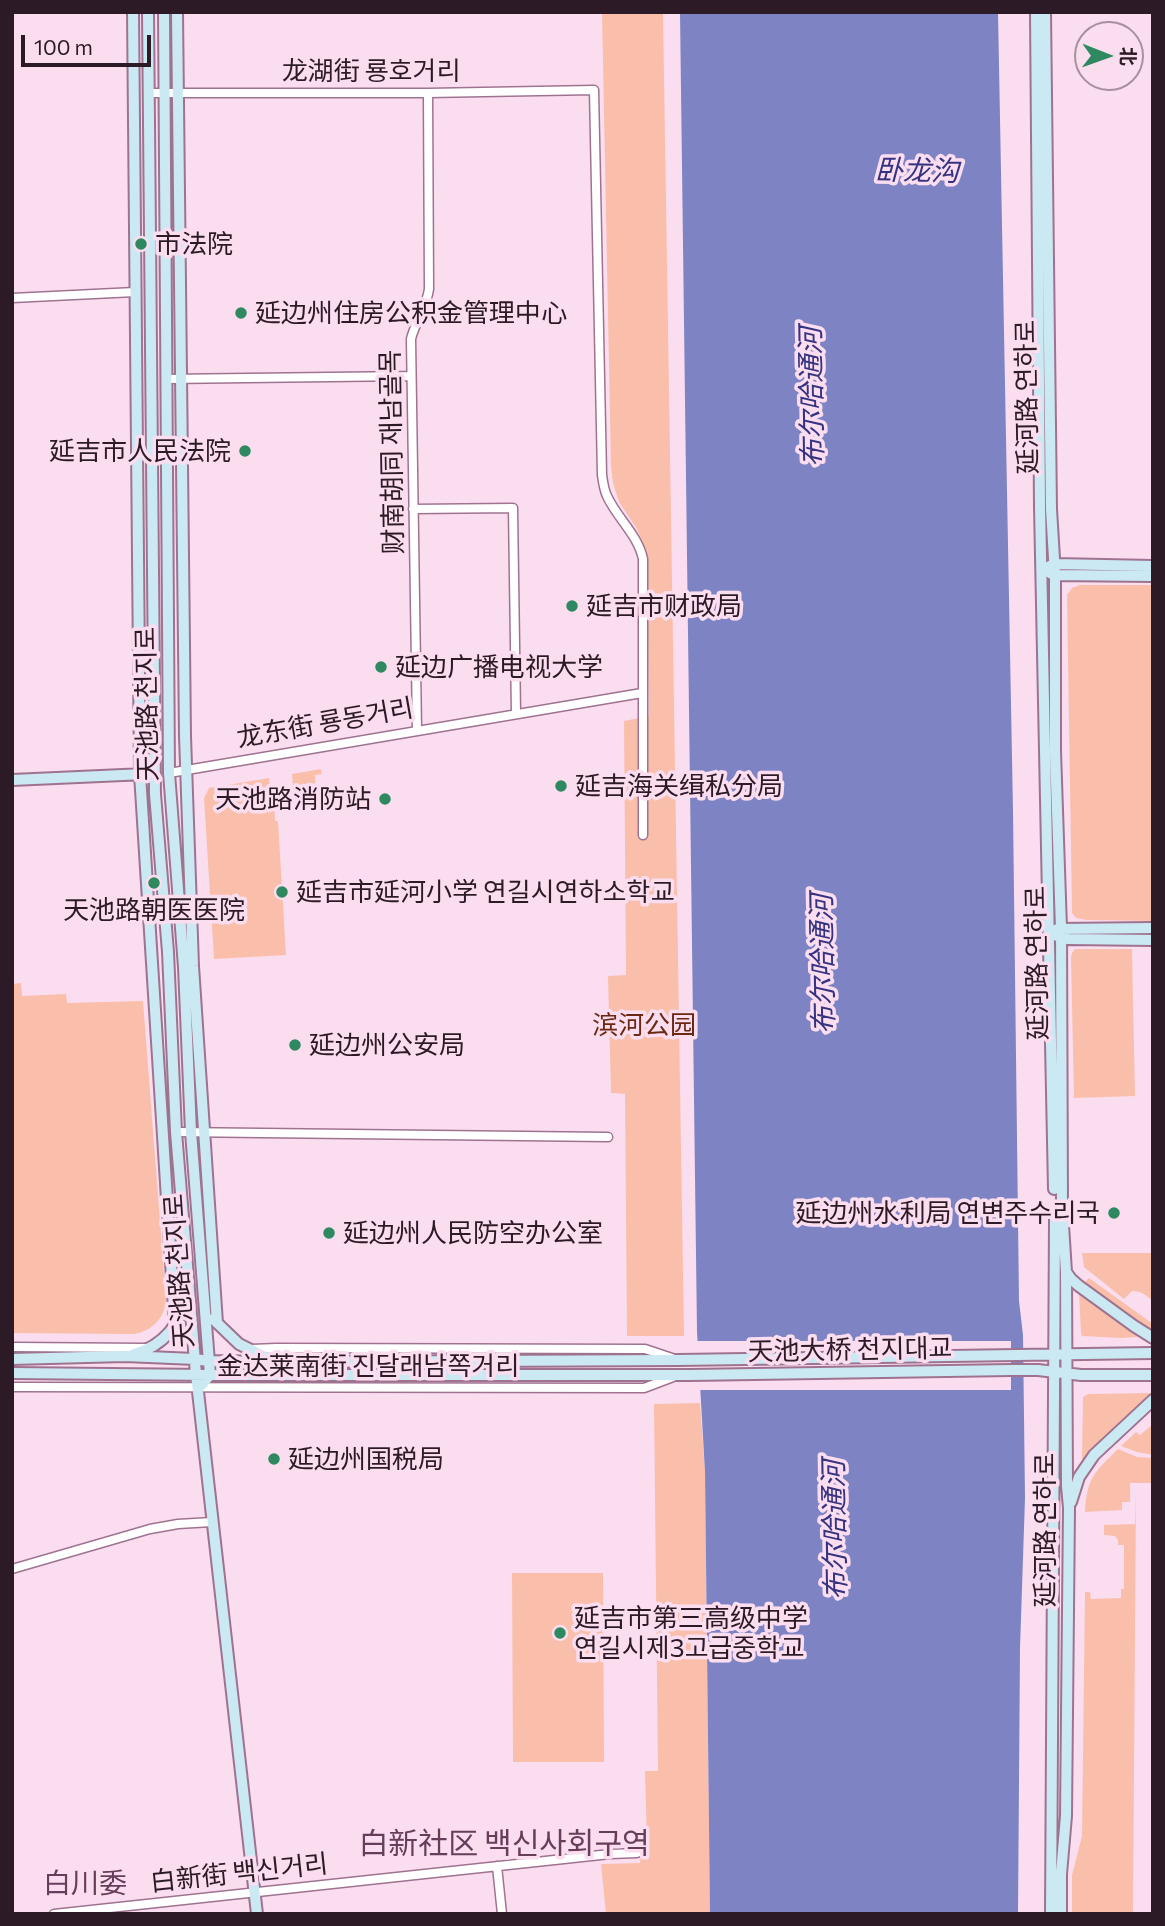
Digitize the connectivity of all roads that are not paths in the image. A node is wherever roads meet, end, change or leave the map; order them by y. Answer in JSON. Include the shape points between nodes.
{"nodes":[{"id":1,"x":133,"y":12,"type":"edge"},
{"id":2,"x":148,"y":12,"type":"edge"},
{"id":3,"x":163,"y":12,"type":"edge"},
{"id":4,"x":177,"y":12,"type":"edge"},
{"id":5,"x":1036,"y":12,"type":"edge"},
{"id":6,"x":1045,"y":12,"type":"edge"},
{"id":7,"x":178,"y":92,"type":"junction"},
{"id":8,"x":149,"y":93,"type":"junction"},
{"id":9,"x":164,"y":93,"type":"junction"},
{"id":10,"x":428,"y":93,"type":"junction"},
{"id":11,"x":135,"y":292,"type":"junction"},
{"id":12,"x":12,"y":298,"type":"edge"},
{"id":13,"x":411,"y":376,"type":"junction"},
{"id":14,"x":166,"y":379,"type":"junction"},
{"id":15,"x":181,"y":379,"type":"junction"},
{"id":16,"x":413,"y":509,"type":"junction"},
{"id":17,"x":1153,"y":566,"type":"edge"},
{"id":18,"x":1041,"y":570,"type":"junction"},
{"id":19,"x":1055,"y":570,"type":"junction"},
{"id":20,"x":1153,"y":576,"type":"edge"},
{"id":21,"x":642,"y":692,"type":"junction"},
{"id":22,"x":516,"y":714,"type":"junction"},
{"id":23,"x":417,"y":731,"type":"junction"},
{"id":24,"x":188,"y":770,"type":"junction"},
{"id":25,"x":169,"y":773,"type":"junction"},
{"id":26,"x":140,"y":774,"type":"junction"},
{"id":27,"x":154,"y":774,"type":"junction"},
{"id":28,"x":12,"y":780,"type":"edge"},
{"id":29,"x":643,"y":835,"type":"dead end"},
{"id":30,"x":1153,"y":928,"type":"edge"},
{"id":31,"x":1048,"y":932,"type":"junction"},
{"id":32,"x":1061,"y":933,"type":"junction"},
{"id":33,"x":1153,"y":940,"type":"edge"},
{"id":34,"x":168,"y":952,"type":"junction"},
{"id":35,"x":153,"y":977,"type":"junction"},
{"id":36,"x":176,"y":1132,"type":"junction"},
{"id":37,"x":191,"y":1132,"type":"junction"},
{"id":38,"x":204,"y":1132,"type":"junction"},
{"id":39,"x":608,"y":1137,"type":"dead end"},
{"id":40,"x":1066,"y":1272,"type":"junction"},
{"id":41,"x":189,"y":1280,"type":"junction"},
{"id":42,"x":205,"y":1311,"type":"junction"},
{"id":43,"x":217,"y":1323,"type":"junction"},
{"id":44,"x":176,"y":1325,"type":"junction"},
{"id":45,"x":1153,"y":1338,"type":"edge"},
{"id":46,"x":12,"y":1347,"type":"edge"},
{"id":47,"x":149,"y":1348,"type":"junction"},
{"id":48,"x":248,"y":1350,"type":"junction"},
{"id":49,"x":1153,"y":1353,"type":"edge"},
{"id":50,"x":1054,"y":1355,"type":"junction"},
{"id":51,"x":1067,"y":1355,"type":"junction"},
{"id":52,"x":125,"y":1356,"type":"junction"},
{"id":53,"x":12,"y":1359,"type":"edge"},
{"id":54,"x":195,"y":1359,"type":"junction"},
{"id":55,"x":690,"y":1359,"type":"joint"},
{"id":56,"x":678,"y":1360,"type":"junction"},
{"id":57,"x":208,"y":1361,"type":"junction"},
{"id":58,"x":276,"y":1362,"type":"junction"},
{"id":59,"x":1054,"y":1372,"type":"junction"},
{"id":60,"x":12,"y":1373,"type":"edge"},
{"id":61,"x":195,"y":1374,"type":"junction"},
{"id":62,"x":1066,"y":1374,"type":"junction"},
{"id":63,"x":209,"y":1375,"type":"junction"},
{"id":64,"x":685,"y":1375,"type":"junction"},
{"id":65,"x":1153,"y":1375,"type":"edge"},
{"id":66,"x":12,"y":1387,"type":"edge"},
{"id":67,"x":198,"y":1389,"type":"junction"},
{"id":68,"x":1153,"y":1400,"type":"edge"},
{"id":69,"x":1069,"y":1508,"type":"junction"},
{"id":70,"x":212,"y":1522,"type":"junction"},
{"id":71,"x":12,"y":1569,"type":"edge"},
{"id":72,"x":637,"y":1853,"type":"dead end"},
{"id":73,"x":497,"y":1866,"type":"junction"},
{"id":74,"x":256,"y":1892,"type":"junction"},
{"id":75,"x":54,"y":1914,"type":"edge"},
{"id":76,"x":257,"y":1914,"type":"edge"},
{"id":77,"x":502,"y":1914,"type":"edge"},
{"id":78,"x":1051,"y":1914,"type":"edge"},
{"id":79,"x":1061,"y":1914,"type":"edge"}],
"edges":[{"from":1,"to":11,"type":"main road","name":"天池路 천지로"},
{"from":2,"to":8,"type":"main road","name":"天池路 천지로"},
{"from":3,"to":9,"type":"main road","name":"天池路 천지로"},
{"from":4,"to":7,"type":"main road","name":"天池路 천지로"},
{"from":5,"to":18,"type":"main road","name":"延河路 연하로"},
{"from":6,"to":19,"type":"main road","name":"延河路 연하로"},
{"from":7,"to":9,"type":"street","name":"龙湖街 룡호거리"},
{"from":7,"to":10,"type":"street","name":"龙湖街 룡호거리"},
{"from":7,"to":15,"type":"main road","name":"天池路 천지로"},
{"from":8,"to":9,"type":"street","name":"龙湖街 룡호거리"},
{"from":8,"to":27,"type":"main road","name":"天池路 천지로"},
{"from":9,"to":14,"type":"main road","name":"天池路 천지로"},
{"from":10,"to":13,"type":"street","name":"财南胡同 재남골목","via":[[429,289],[411,340]]},
{"from":10,"to":21,"type":"street","name":"龙湖街 룡호거리","via":[[594,90],[602,475],[608,498],[643,559]]},
{"from":11,"to":12,"type":"street"},
{"from":11,"to":26,"type":"main road","name":"天池路 천지로"},
{"from":13,"to":15,"type":"street"},
{"from":13,"to":16,"type":"street","name":"财南胡同 재남골목"},
{"from":14,"to":15,"type":"street"},
{"from":14,"to":25,"type":"main road","name":"天池路 천지로"},
{"from":15,"to":24,"type":"main road","name":"天池路 천지로"},
{"from":16,"to":22,"type":"street","via":[[513,508]]},
{"from":16,"to":23,"type":"street","name":"财南胡同 재남골목"},
{"from":17,"to":19,"type":"main road"},
{"from":18,"to":19,"type":"main road"},
{"from":18,"to":31,"type":"main road","name":"延河路 연하로"},
{"from":19,"to":20,"type":"main road"},
{"from":19,"to":32,"type":"main road","name":"延河路 연하로"},
{"from":21,"to":22,"type":"street","name":"龙东街 룡동거리"},
{"from":21,"to":29,"type":"street"},
{"from":22,"to":23,"type":"street","name":"龙东街 룡동거리"},
{"from":23,"to":24,"type":"street","name":"龙东街 룡동거리"},
{"from":24,"to":25,"type":"street","name":"龙东街 룡동거리"},
{"from":24,"to":38,"type":"main road","name":"天池路 천지로","via":[[193,966]]},
{"from":25,"to":27,"type":"main road","name":"龙东街 룡동거리"},
{"from":25,"to":37,"type":"main road","name":"天池路 천지로"},
{"from":26,"to":27,"type":"main road","name":"龙东街 룡동거리"},
{"from":26,"to":28,"type":"main road","name":"龙东街 룡동거리"},
{"from":26,"to":35,"type":"main road","name":"天池路 천지로"},
{"from":27,"to":34,"type":"main road","name":"天池路 천지로"},
{"from":30,"to":32,"type":"main road"},
{"from":31,"to":32,"type":"main road"},
{"from":31,"to":50,"type":"main road","name":"延河路 연하로"},
{"from":32,"to":33,"type":"main road","via":[[1068,939]]},
{"from":32,"to":40,"type":"main road","name":"延河路 연하로"},
{"from":34,"to":35,"type":"main road"},
{"from":34,"to":36,"type":"main road","name":"天池路 천지로"},
{"from":35,"to":44,"type":"main road","name":"天池路 천지로"},
{"from":36,"to":37,"type":"street"},
{"from":36,"to":41,"type":"main road","name":"天池路 천지로"},
{"from":37,"to":38,"type":"street"},
{"from":37,"to":42,"type":"main road","name":"天池路 천지로"},
{"from":38,"to":39,"type":"street"},
{"from":38,"to":43,"type":"main road","name":"天池路 천지로"},
{"from":40,"to":45,"type":"main road"},
{"from":40,"to":51,"type":"main road","name":"延河路 연하로"},
{"from":41,"to":44,"type":"main road"},
{"from":41,"to":54,"type":"main road","name":"天池路 천지로"},
{"from":42,"to":43,"type":"main road"},
{"from":42,"to":57,"type":"main road","name":"天池路 천지로"},
{"from":43,"to":48,"type":"main road"},
{"from":44,"to":47,"type":"main road"},
{"from":46,"to":47,"type":"street"},
{"from":47,"to":52,"type":"main road"},
{"from":48,"to":56,"type":"street","name":"金达莱南街 진달래남쪽거리","via":[[645,1349]]},
{"from":48,"to":58,"type":"main road"},
{"from":49,"to":51,"type":"main road","name":"天池大桥 천지대교"},
{"from":50,"to":51,"type":"main road","name":"天池大桥 천지대교"},
{"from":50,"to":55,"type":"main road","name":"天池大桥 천지대교"},
{"from":50,"to":59,"type":"main road","name":"延河路 연하로"},
{"from":51,"to":62,"type":"main road","name":"延河路 연하로"},
{"from":52,"to":53,"type":"main road","name":"金达莱南街 진달래남쪽거리"},
{"from":52,"to":54,"type":"main road","name":"金达莱南街 진달래남쪽거리"},
{"from":54,"to":57,"type":"main road","name":"金达莱南街 진달래남쪽거리"},
{"from":54,"to":61,"type":"main road","name":"天池路 천지로"},
{"from":55,"to":56,"type":"main road","name":"金达莱南街 진달래남쪽거리"},
{"from":56,"to":58,"type":"main road","name":"金达莱南街 진달래남쪽거리"},
{"from":57,"to":58,"type":"main road","name":"金达莱南街 진달래남쪽거리"},
{"from":57,"to":63,"type":"main road","name":"天池路 천지로"},
{"from":59,"to":62,"type":"main road","name":"天池大桥 천지대교"},
{"from":59,"to":64,"type":"main road","name":"天池大桥 천지대교"},
{"from":59,"to":78,"type":"main road","name":"延河路 연하로"},
{"from":60,"to":61,"type":"main road","name":"金达莱南街 진달래남쪽거리"},
{"from":61,"to":63,"type":"main road","name":"金达莱南街 진달래남쪽거리"},
{"from":61,"to":67,"type":"main road","name":"天池路 천지로"},
{"from":62,"to":65,"type":"main road","name":"天池大桥 천지대교"},
{"from":62,"to":69,"type":"main road","name":"延河路 연하로"},
{"from":63,"to":64,"type":"main road","name":"金达莱南街 진달래남쪽거리"},
{"from":63,"to":67,"type":"main road","name":"天池路 천지로"},
{"from":64,"to":67,"type":"street","name":"金达莱南街 진달래남쪽거리","via":[[644,1388]]},
{"from":66,"to":67,"type":"street","name":"金达莱南街 진달래남쪽거리"},
{"from":67,"to":70,"type":"main road","name":"天池路 천지로"},
{"from":68,"to":69,"type":"main road","via":[[1085,1466]]},
{"from":69,"to":79,"type":"main road","name":"延河路 연하로"},
{"from":70,"to":71,"type":"street","via":[[150,1529]]},
{"from":70,"to":74,"type":"main road","name":"天池路 천지로"},
{"from":72,"to":73,"type":"street","name":"白新街 백신거리"},
{"from":73,"to":74,"type":"street","name":"白新街 백신거리"},
{"from":73,"to":77,"type":"street"},
{"from":74,"to":75,"type":"street","name":"白新街 백신거리"},
{"from":74,"to":76,"type":"main road","name":"天池路 천지로"}]}
